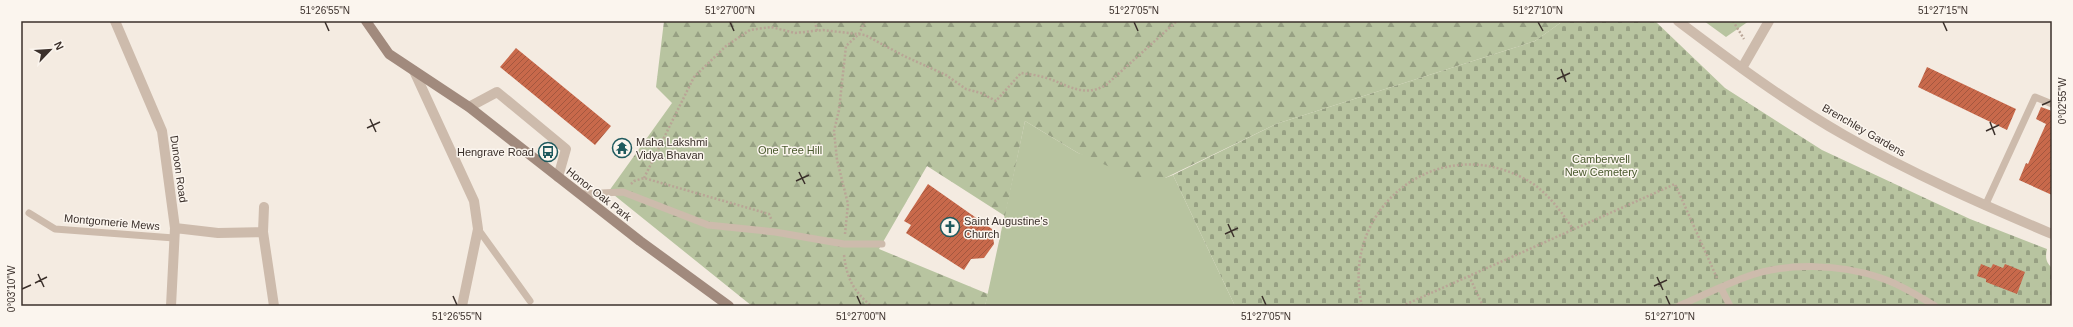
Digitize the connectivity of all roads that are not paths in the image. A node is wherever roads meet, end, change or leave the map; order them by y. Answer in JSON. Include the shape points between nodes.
{"nodes":[{"id":1,"x":115,"y":21,"type":"edge"},
{"id":2,"x":366,"y":21,"type":"edge"},
{"id":3,"x":1678,"y":21,"type":"edge"},
{"id":4,"x":1769,"y":21,"type":"edge"},
{"id":5,"x":1742,"y":68,"type":"junction"},
{"id":6,"x":414,"y":71,"type":"junction"},
{"id":7,"x":2052,"y":104,"type":"edge"},
{"id":8,"x":469,"y":107,"type":"junction"},
{"id":9,"x":558,"y":177,"type":"junction"},
{"id":10,"x":579,"y":194,"type":"junction"},
{"id":11,"x":1985,"y":206,"type":"junction"},
{"id":12,"x":264,"y":207,"type":"dead end"},
{"id":13,"x":29,"y":213,"type":"dead end"},
{"id":14,"x":478,"y":229,"type":"junction"},
{"id":15,"x":263,"y":232,"type":"junction"},
{"id":16,"x":175,"y":233,"type":"junction"},
{"id":17,"x":2052,"y":234,"type":"edge"},
{"id":18,"x":882,"y":244,"type":"dead end"},
{"id":19,"x":1721,"y":288,"type":"junction"},
{"id":20,"x":530,"y":301,"type":"dead end"},
{"id":21,"x":171,"y":306,"type":"edge"},
{"id":22,"x":274,"y":306,"type":"edge"},
{"id":23,"x":462,"y":306,"type":"edge"},
{"id":24,"x":729,"y":306,"type":"edge"},
{"id":25,"x":1679,"y":306,"type":"edge"},
{"id":26,"x":1730,"y":306,"type":"edge"},
{"id":27,"x":1935,"y":306,"type":"edge"}],
"edges":[{"from":1,"to":16,"type":"street","name":"Dunoon Road","via":[[162,131]]},
{"from":2,"to":6,"type":"main road","name":"Honor Oak Park","via":[[389,54]]},
{"from":3,"to":5,"type":"street","name":"Brenchley Gardens"},
{"from":4,"to":5,"type":"street"},
{"from":5,"to":11,"type":"street","name":"Brenchley Gardens","via":[[1842,134]]},
{"from":6,"to":8,"type":"main road","name":"Honor Oak Park"},
{"from":6,"to":14,"type":"street","via":[[474,201]]},
{"from":7,"to":11,"type":"lane","via":[[2035,97]]},
{"from":8,"to":9,"type":"main road","name":"Honor Oak Park"},
{"from":8,"to":9,"type":"street","via":[[497,92],[566,149]]},
{"from":9,"to":10,"type":"main road","name":"Honor Oak Park"},
{"from":10,"to":18,"type":"lane","via":[[624,192],[708,226],[775,232],[844,244]]},
{"from":10,"to":24,"type":"main road","name":"Honor Oak Park"},
{"from":11,"to":17,"type":"street","name":"Brenchley Gardens"},
{"from":12,"to":15,"type":"street"},
{"from":13,"to":16,"type":"lane","name":"Montgomerie Mews","via":[[55,229]]},
{"from":14,"to":20,"type":"lane"},
{"from":14,"to":23,"type":"street"},
{"from":15,"to":16,"type":"street"},
{"from":15,"to":22,"type":"street"},
{"from":16,"to":21,"type":"street","name":"Dunoon Road"},
{"from":19,"to":25,"type":"lane"},
{"from":19,"to":26,"type":"lane"},
{"from":19,"to":27,"type":"lane","via":[[1748,276],[1784,269],[1816,267],[1850,270],[1881,278]]}]}
